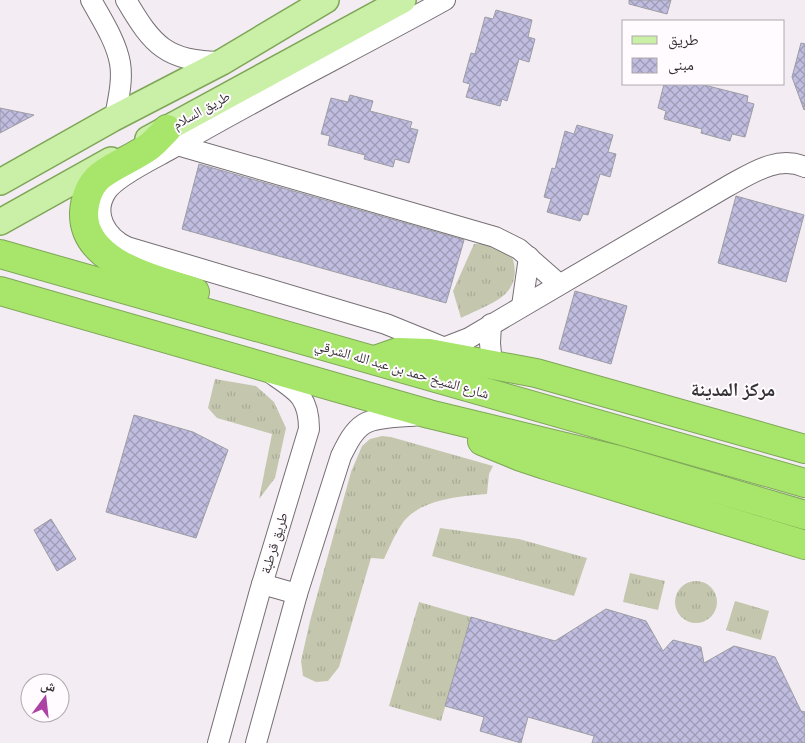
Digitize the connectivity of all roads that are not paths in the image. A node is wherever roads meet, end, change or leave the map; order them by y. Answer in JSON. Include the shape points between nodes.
{"nodes":[{"id":1,"x":91,"y":0,"type":"edge"},
{"id":2,"x":126,"y":0,"type":"edge"},
{"id":3,"x":326,"y":0,"type":"edge"},
{"id":4,"x":403,"y":0,"type":"edge"},
{"id":5,"x":445,"y":0,"type":"edge"},
{"id":6,"x":222,"y":62,"type":"junction"},
{"id":7,"x":116,"y":117,"type":"junction"},
{"id":8,"x":172,"y":137,"type":"junction"},
{"id":9,"x":805,"y":167,"type":"edge"},
{"id":10,"x":0,"y":182,"type":"edge"},
{"id":11,"x":0,"y":222,"type":"edge"},
{"id":12,"x":0,"y":254,"type":"edge"},
{"id":13,"x":528,"y":257,"type":"junction"},
{"id":14,"x":0,"y":266,"type":"edge"},
{"id":15,"x":559,"y":284,"type":"junction"},
{"id":16,"x":0,"y":291,"type":"edge"},
{"id":17,"x":522,"y":306,"type":"junction"},
{"id":18,"x":491,"y":324,"type":"junction"},
{"id":19,"x":272,"y":333,"type":"junction"},
{"id":20,"x":324,"y":348,"type":"junction"},
{"id":21,"x":437,"y":350,"type":"junction"},
{"id":22,"x":373,"y":361,"type":"junction"},
{"id":23,"x":258,"y":364,"type":"junction"},
{"id":24,"x":492,"y":365,"type":"junction"},
{"id":25,"x":429,"y":414,"type":"junction"},
{"id":26,"x":805,"y":449,"type":"edge"},
{"id":27,"x":805,"y":483,"type":"edge"},
{"id":28,"x":805,"y":514,"type":"edge"},
{"id":29,"x":805,"y":545,"type":"edge"},
{"id":30,"x":262,"y":584,"type":"junction"},
{"id":31,"x":297,"y":594,"type":"junction"},
{"id":32,"x":218,"y":743,"type":"edge"},
{"id":33,"x":256,"y":743,"type":"edge"}],
"edges":[{"from":1,"to":7,"type":"street","via":[[114,43],[120,64]]},
{"from":2,"to":6,"type":"street","via":[[142,26],[169,53],[200,62]]},
{"from":3,"to":6,"type":"main road"},
{"from":4,"to":8,"type":"main road","name":"طريق السلام"},
{"from":5,"to":8,"type":"street"},
{"from":6,"to":7,"type":"main road"},
{"from":7,"to":10,"type":"main road"},
{"from":8,"to":11,"type":"main road","name":"طريق السلام"},
{"from":8,"to":13,"type":"street","via":[[215,155],[496,237]]},
{"from":8,"to":20,"type":"highway","via":[[97,179],[88,192],[84,218],[93,241],[123,267],[254,313]]},
{"from":8,"to":21,"type":"street","via":[[106,191],[101,220],[117,242],[386,324]]},
{"from":9,"to":15,"type":"street","via":[[784,162],[756,172]]},
{"from":12,"to":19,"type":"highway","name":"شارع الشيخ حمد بن عبد الله الشرقي"},
{"from":13,"to":15,"type":"street"},
{"from":13,"to":17,"type":"street"},
{"from":14,"to":19,"type":"highway","via":[[198,323]]},
{"from":15,"to":17,"type":"street"},
{"from":16,"to":23,"type":"highway"},
{"from":17,"to":18,"type":"street"},
{"from":18,"to":21,"type":"street","via":[[469,338]]},
{"from":18,"to":24,"type":"street"},
{"from":19,"to":20,"type":"highway","name":"شارع الشيخ حمد بن عبد الله الشرقي"},
{"from":20,"to":22,"type":"highway","name":"شارع الشيخ حمد بن عبد الله الشرقي"},
{"from":21,"to":22,"type":"highway","via":[[398,352]]},
{"from":21,"to":24,"type":"highway"},
{"from":22,"to":27,"type":"highway","name":"شارع الشيخ حمد بن عبد الله الشرقي"},
{"from":23,"to":25,"type":"highway"},
{"from":23,"to":30,"type":"street","name":"طريق قرطبة","via":[[298,392],[306,403],[309,421]]},
{"from":24,"to":26,"type":"highway","via":[[536,373]]},
{"from":25,"to":28,"type":"highway","via":[[615,459]]},
{"from":25,"to":29,"type":"highway","via":[[521,458]]},
{"from":25,"to":31,"type":"street","via":[[377,419],[365,423],[349,440]]},
{"from":30,"to":31,"type":"street"},
{"from":30,"to":32,"type":"street","name":"طريق قرطبة"},
{"from":31,"to":33,"type":"street"}]}
